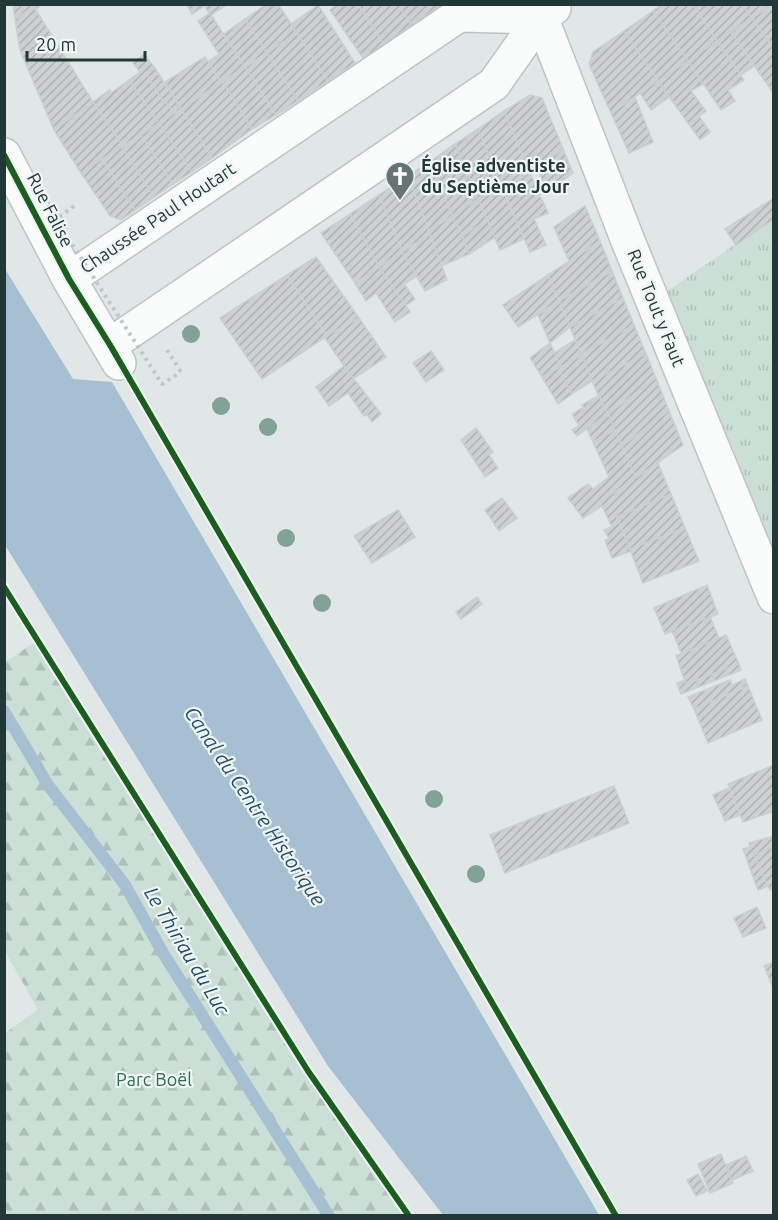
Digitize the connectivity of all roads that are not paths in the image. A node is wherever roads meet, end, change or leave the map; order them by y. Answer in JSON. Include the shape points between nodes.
{"nodes":[{"id":1,"x":546,"y":9,"type":"edge"},
{"id":2,"x":4,"y":155,"type":"edge"},
{"id":3,"x":69,"y":279,"type":"junction"},
{"id":4,"x":774,"y":597,"type":"edge"}],
"edges":[{"from":1,"to":3,"type":"street","name":"Chaussée Paul Houtart","via":[[459,15]]},
{"from":1,"to":3,"type":"street","name":"Chaussée Paul Houtart","via":[[494,84],[114,354]]},
{"from":1,"to":4,"type":"street","name":"Rue Tout y Faut","via":[[628,241]]},
{"from":2,"to":3,"type":"street","name":"Rue Falise"}]}
